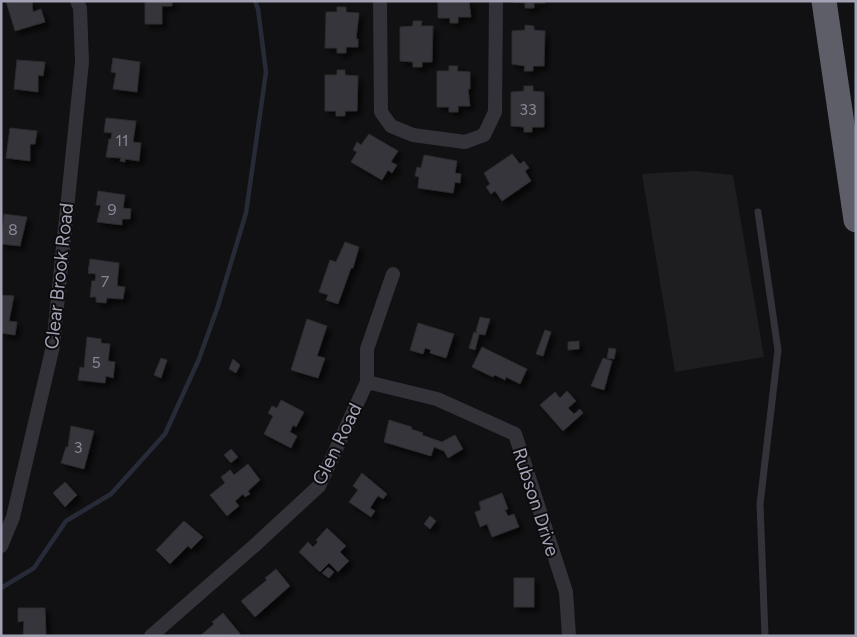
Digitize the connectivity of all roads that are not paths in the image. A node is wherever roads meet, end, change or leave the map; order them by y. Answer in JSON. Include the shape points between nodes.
{"nodes":[{"id":1,"x":77,"y":1,"type":"edge"},
{"id":2,"x":380,"y":1,"type":"edge"},
{"id":3,"x":496,"y":1,"type":"edge"},
{"id":4,"x":822,"y":1,"type":"edge"},
{"id":5,"x":758,"y":212,"type":"dead end"},
{"id":6,"x":856,"y":220,"type":"edge"},
{"id":7,"x":392,"y":274,"type":"dead end"},
{"id":8,"x":367,"y":382,"type":"junction"},
{"id":9,"x":1,"y":546,"type":"edge"},
{"id":10,"x":151,"y":636,"type":"edge"},
{"id":11,"x":569,"y":636,"type":"edge"},
{"id":12,"x":765,"y":636,"type":"edge"}],
"edges":[{"from":1,"to":9,"type":"street","name":"Clear Brook Road","via":[[82,62],[53,346],[13,517]]},
{"from":2,"to":3,"type":"street","via":[[381,112],[391,126],[413,135],[465,142],[484,135],[494,112]]},
{"from":4,"to":6,"type":"highway"},
{"from":5,"to":12,"type":"lane","via":[[778,350],[760,504]]},
{"from":7,"to":8,"type":"street","name":"Glen Road","via":[[367,349]]},
{"from":8,"to":10,"type":"street","name":"Glen Road","via":[[319,486]]},
{"from":8,"to":11,"type":"street","name":"Rubson Drive","via":[[437,399],[515,434],[566,592]]}]}
